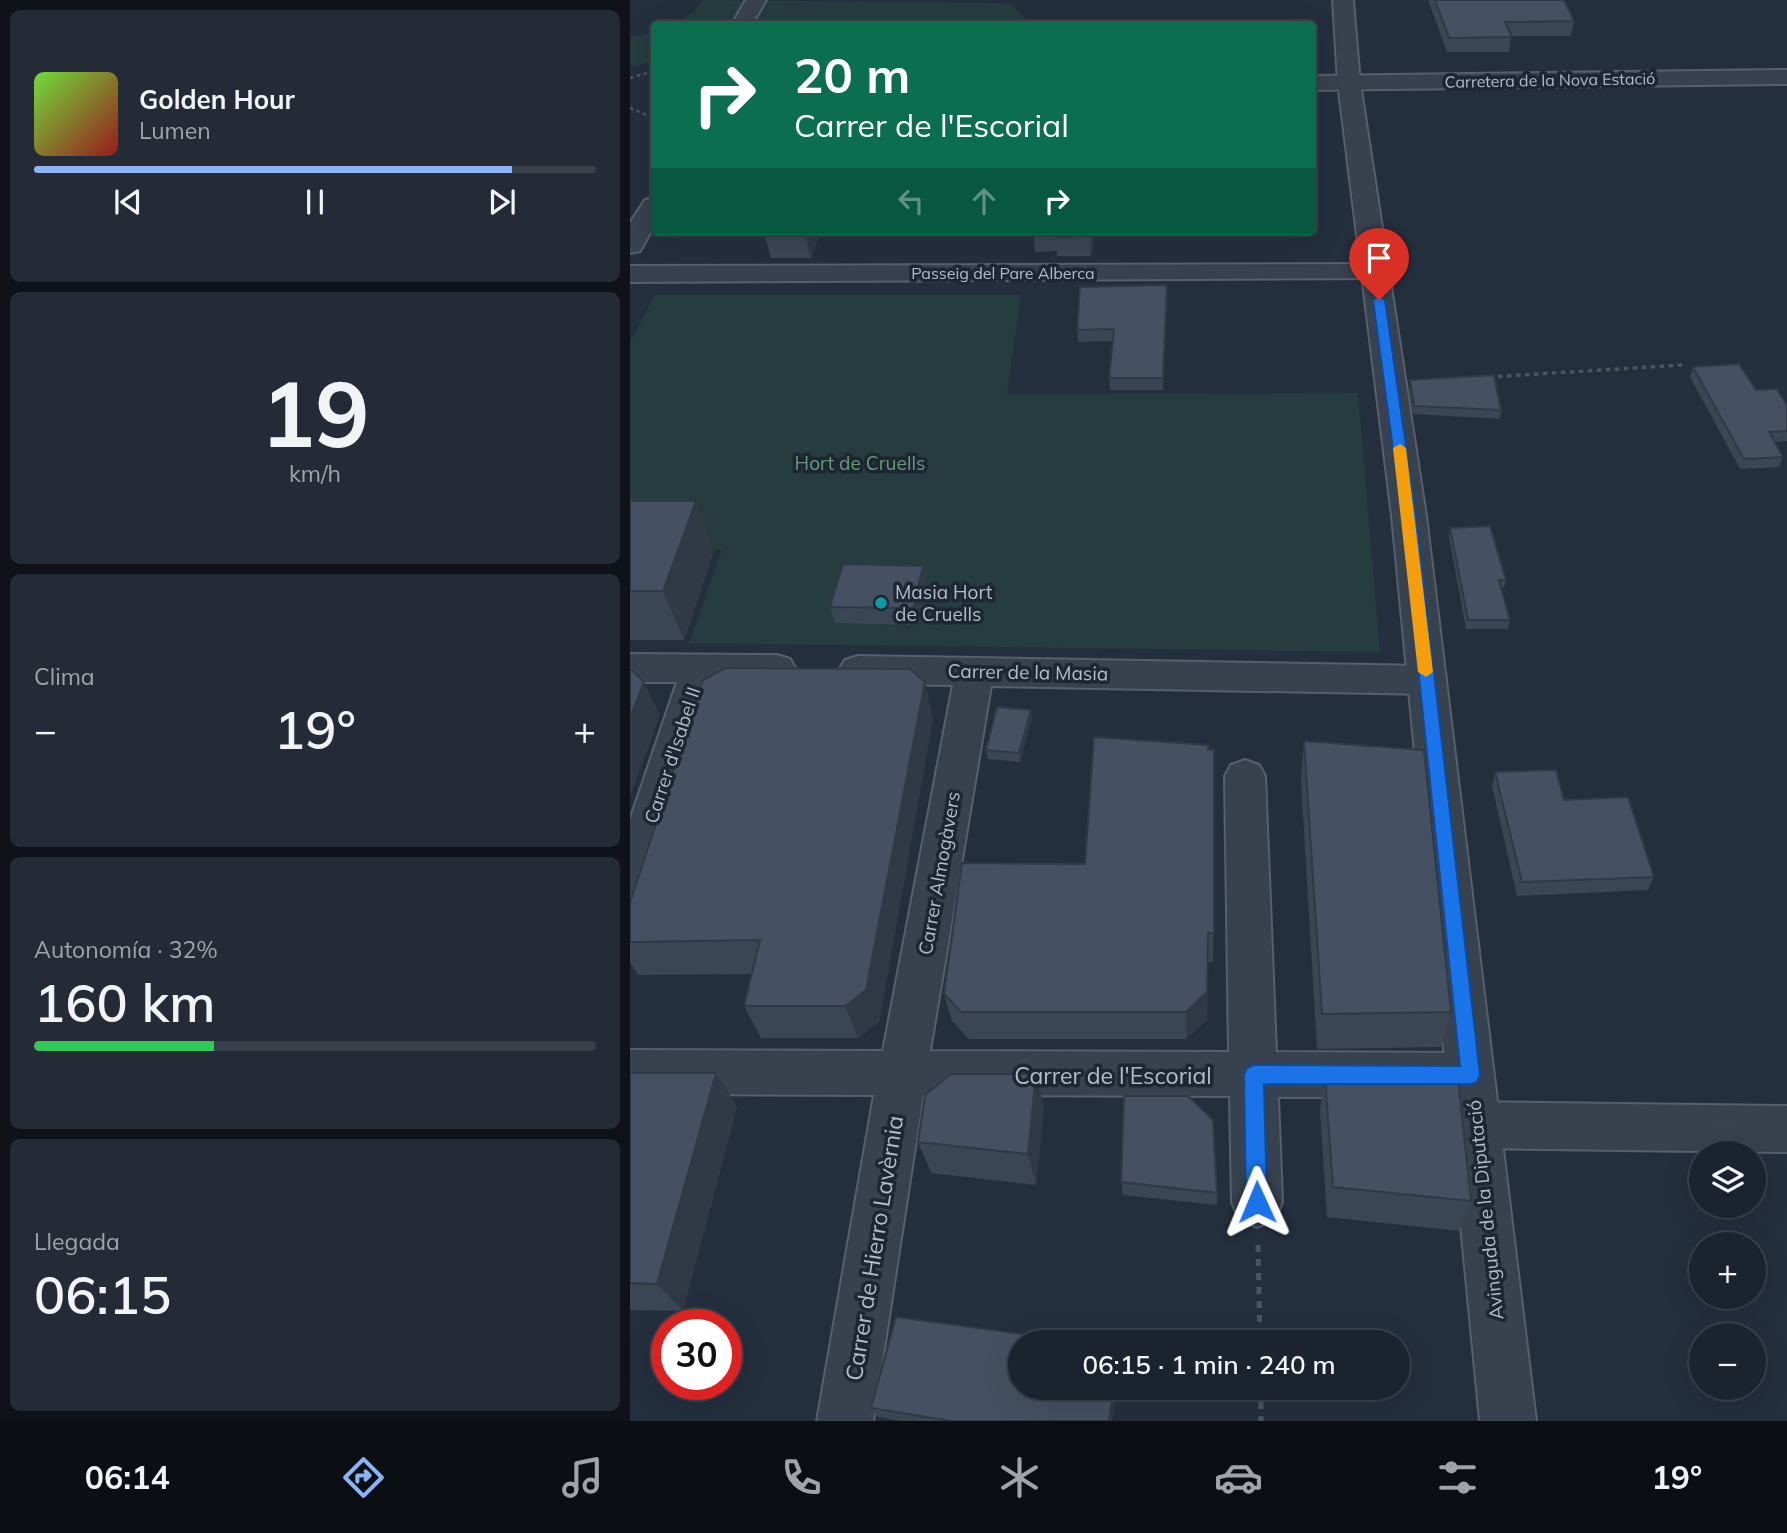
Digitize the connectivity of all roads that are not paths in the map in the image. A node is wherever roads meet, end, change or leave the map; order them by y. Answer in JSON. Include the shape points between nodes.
{"nodes":[{"id":1,"x":756,"y":0,"type":"edge"},
{"id":2,"x":778,"y":0,"type":"edge"},
{"id":3,"x":1343,"y":0,"type":"edge"},
{"id":4,"x":744,"y":21,"type":"edge"},
{"id":5,"x":767,"y":21,"type":"edge"},
{"id":6,"x":1787,"y":78,"type":"edge"},
{"id":7,"x":1331,"y":83,"type":"edge"},
{"id":8,"x":651,"y":210,"type":"edge"},
{"id":9,"x":630,"y":245,"type":"edge"},
{"id":10,"x":1375,"y":272,"type":"junction"},
{"id":11,"x":630,"y":274,"type":"edge"},
{"id":12,"x":630,"y":668,"type":"edge"},
{"id":13,"x":701,"y":668,"type":"junction"},
{"id":14,"x":975,"y":671,"type":"junction"},
{"id":15,"x":1427,"y":680,"type":"junction"},
{"id":16,"x":1245,"y":776,"type":"dead end"},
{"id":17,"x":630,"y":882,"type":"edge"},
{"id":18,"x":630,"y":1072,"type":"edge"},
{"id":19,"x":902,"y":1074,"type":"junction"},
{"id":20,"x":1254,"y":1075,"type":"junction"},
{"id":21,"x":1471,"y":1075,"type":"junction"},
{"id":22,"x":1475,"y":1125,"type":"junction"},
{"id":23,"x":1787,"y":1129,"type":"edge"},
{"id":24,"x":1257,"y":1202,"type":"road end"},
{"id":25,"x":845,"y":1421,"type":"edge"},
{"id":26,"x":1508,"y":1421,"type":"edge"}],
"edges":[{"from":1,"to":4,"type":"street"},
{"from":2,"to":5,"type":"street"},
{"from":3,"to":7,"type":"street","name":"Avinguda de la Diputació"},
{"from":6,"to":7,"type":"street","name":"Carretera de la Nova Estació"},
{"from":7,"to":10,"type":"street","name":"Avinguda de la Diputació"},
{"from":8,"to":9,"type":"street"},
{"from":10,"to":11,"type":"street","name":"Passeig del Pare Alberca"},
{"from":10,"to":15,"type":"street","name":"Avinguda de la Diputació"},
{"from":12,"to":13,"type":"street","name":"Carrer de la Masia"},
{"from":13,"to":14,"type":"street","name":"Carrer de la Masia"},
{"from":13,"to":17,"type":"street","name":"Carrer d'Isabel II"},
{"from":14,"to":15,"type":"street","name":"Carrer de la Masia"},
{"from":14,"to":19,"type":"street","name":"Carrer Almogàvers"},
{"from":15,"to":21,"type":"street","name":"Avinguda de la Diputació"},
{"from":16,"to":20,"type":"street"},
{"from":18,"to":19,"type":"street","name":"Carrer de l'Escorial"},
{"from":19,"to":20,"type":"street","name":"Carrer de l'Escorial"},
{"from":19,"to":25,"type":"street","name":"Carrer de Hierro Lavèrnia"},
{"from":20,"to":21,"type":"street","name":"Carrer de l'Escorial"},
{"from":20,"to":24,"type":"street"},
{"from":21,"to":22,"type":"street","name":"Avinguda de la Diputació"},
{"from":22,"to":23,"type":"street"},
{"from":22,"to":26,"type":"street","name":"Avinguda de la Diputació"}]}
